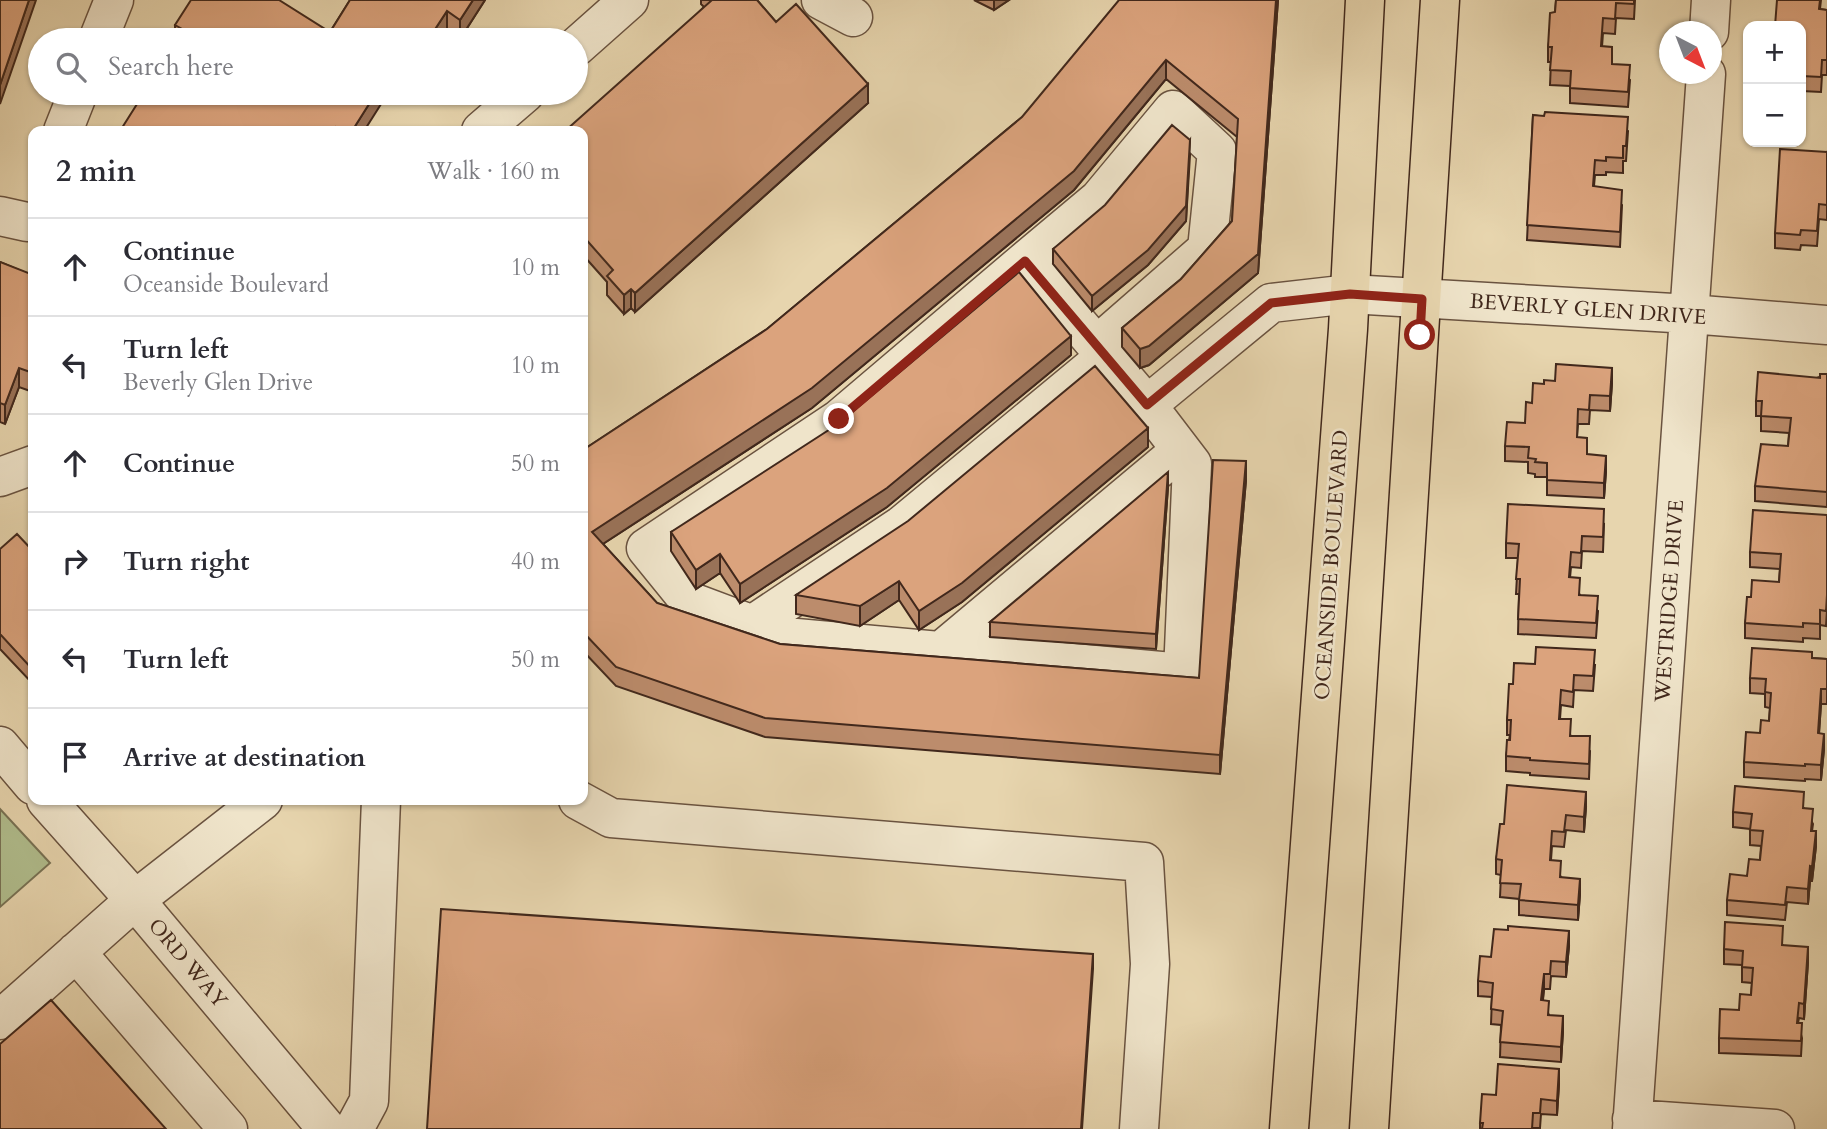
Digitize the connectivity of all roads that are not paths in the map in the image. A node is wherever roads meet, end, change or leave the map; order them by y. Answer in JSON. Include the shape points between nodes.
{"nodes":[{"id":1,"x":114,"y":0,"type":"edge"},
{"id":2,"x":629,"y":0,"type":"edge"},
{"id":3,"x":1365,"y":0,"type":"edge"},
{"id":4,"x":1440,"y":0,"type":"edge"},
{"id":5,"x":1711,"y":0,"type":"edge"},
{"id":6,"x":1710,"y":21,"type":"edge"},
{"id":7,"x":103,"y":28,"type":"edge"},
{"id":8,"x":588,"y":36,"type":"edge"},
{"id":9,"x":1705,"y":84,"type":"edge"},
{"id":10,"x":73,"y":105,"type":"edge"},
{"id":11,"x":511,"y":105,"type":"edge"},
{"id":12,"x":64,"y":126,"type":"edge"},
{"id":13,"x":487,"y":126,"type":"edge"},
{"id":14,"x":1025,"y":261,"type":"junction"},
{"id":15,"x":1350,"y":294,"type":"junction"},
{"id":16,"x":1422,"y":299,"type":"junction"},
{"id":17,"x":1690,"y":314,"type":"junction"},
{"id":18,"x":1827,"y":326,"type":"edge"},
{"id":19,"x":1101,"y":351,"type":"junction"},
{"id":20,"x":1147,"y":405,"type":"junction"},
{"id":21,"x":1181,"y":450,"type":"junction"},
{"id":22,"x":28,"y":467,"type":"edge"},
{"id":23,"x":0,"y":477,"type":"edge"},
{"id":24,"x":752,"y":625,"type":"junction"},
{"id":25,"x":941,"y":651,"type":"junction"},
{"id":26,"x":0,"y":746,"type":"edge"},
{"id":27,"x":28,"y":779,"type":"edge"},
{"id":28,"x":50,"y":805,"type":"edge"},
{"id":29,"x":257,"y":805,"type":"edge"},
{"id":30,"x":381,"y":805,"type":"edge"},
{"id":31,"x":587,"y":805,"type":"edge"},
{"id":32,"x":135,"y":900,"type":"junction"},
{"id":33,"x":76,"y":953,"type":"junction"},
{"id":34,"x":0,"y":1020,"type":"edge"},
{"id":35,"x":1632,"y":1124,"type":"edge"},
{"id":36,"x":228,"y":1129,"type":"edge"},
{"id":37,"x":327,"y":1129,"type":"edge"},
{"id":38,"x":354,"y":1129,"type":"edge"},
{"id":39,"x":1139,"y":1129,"type":"edge"},
{"id":40,"x":1289,"y":1129,"type":"edge"},
{"id":41,"x":1369,"y":1129,"type":"edge"},
{"id":42,"x":1775,"y":1129,"type":"edge"}],
"edges":[{"from":1,"to":7,"type":"street"},
{"from":2,"to":8,"type":"street"},
{"from":3,"to":15,"type":"main road","name":"OCEANSIDE BOULEVARD"},
{"from":4,"to":16,"type":"main road"},
{"from":5,"to":6,"type":"street"},
{"from":9,"to":17,"type":"street","name":"WESTRIDGE DRIVE"},
{"from":10,"to":12,"type":"street"},
{"from":11,"to":13,"type":"street"},
{"from":14,"to":19,"type":"street"},
{"from":14,"to":19,"type":"street","via":[[1099,199],[1173,110],[1217,151],[1207,249]]},
{"from":14,"to":24,"type":"street","via":[[839,419],[646,548],[689,601]]},
{"from":15,"to":16,"type":"street","name":"BEVERLY GLEN DRIVE"},
{"from":15,"to":20,"type":"street","name":"BEVERLY GLEN DRIVE","via":[[1271,303]]},
{"from":15,"to":40,"type":"main road","name":"OCEANSIDE BOULEVARD"},
{"from":16,"to":17,"type":"street","name":"BEVERLY GLEN DRIVE"},
{"from":16,"to":41,"type":"main road"},
{"from":17,"to":18,"type":"street","name":"BEVERLY GLEN DRIVE"},
{"from":17,"to":35,"type":"street","name":"WESTRIDGE DRIVE"},
{"from":19,"to":20,"type":"street"},
{"from":19,"to":24,"type":"street","via":[[902,525]]},
{"from":20,"to":21,"type":"street"},
{"from":21,"to":25,"type":"street"},
{"from":21,"to":25,"type":"street","via":[[1192,464],[1182,673]]},
{"from":22,"to":23,"type":"street"},
{"from":24,"to":25,"type":"street","via":[[785,637]]},
{"from":26,"to":27,"type":"street"},
{"from":28,"to":32,"type":"street","name":"ORD WAY"},
{"from":29,"to":32,"type":"street"},
{"from":30,"to":38,"type":"street","via":[[369,1101]]},
{"from":31,"to":39,"type":"street","via":[[611,818],[1144,862],[1150,964]]},
{"from":32,"to":33,"type":"street"},
{"from":32,"to":37,"type":"street","name":"ORD WAY"},
{"from":33,"to":34,"type":"street"},
{"from":33,"to":36,"type":"street"},
{"from":35,"to":42,"type":"street"}]}
